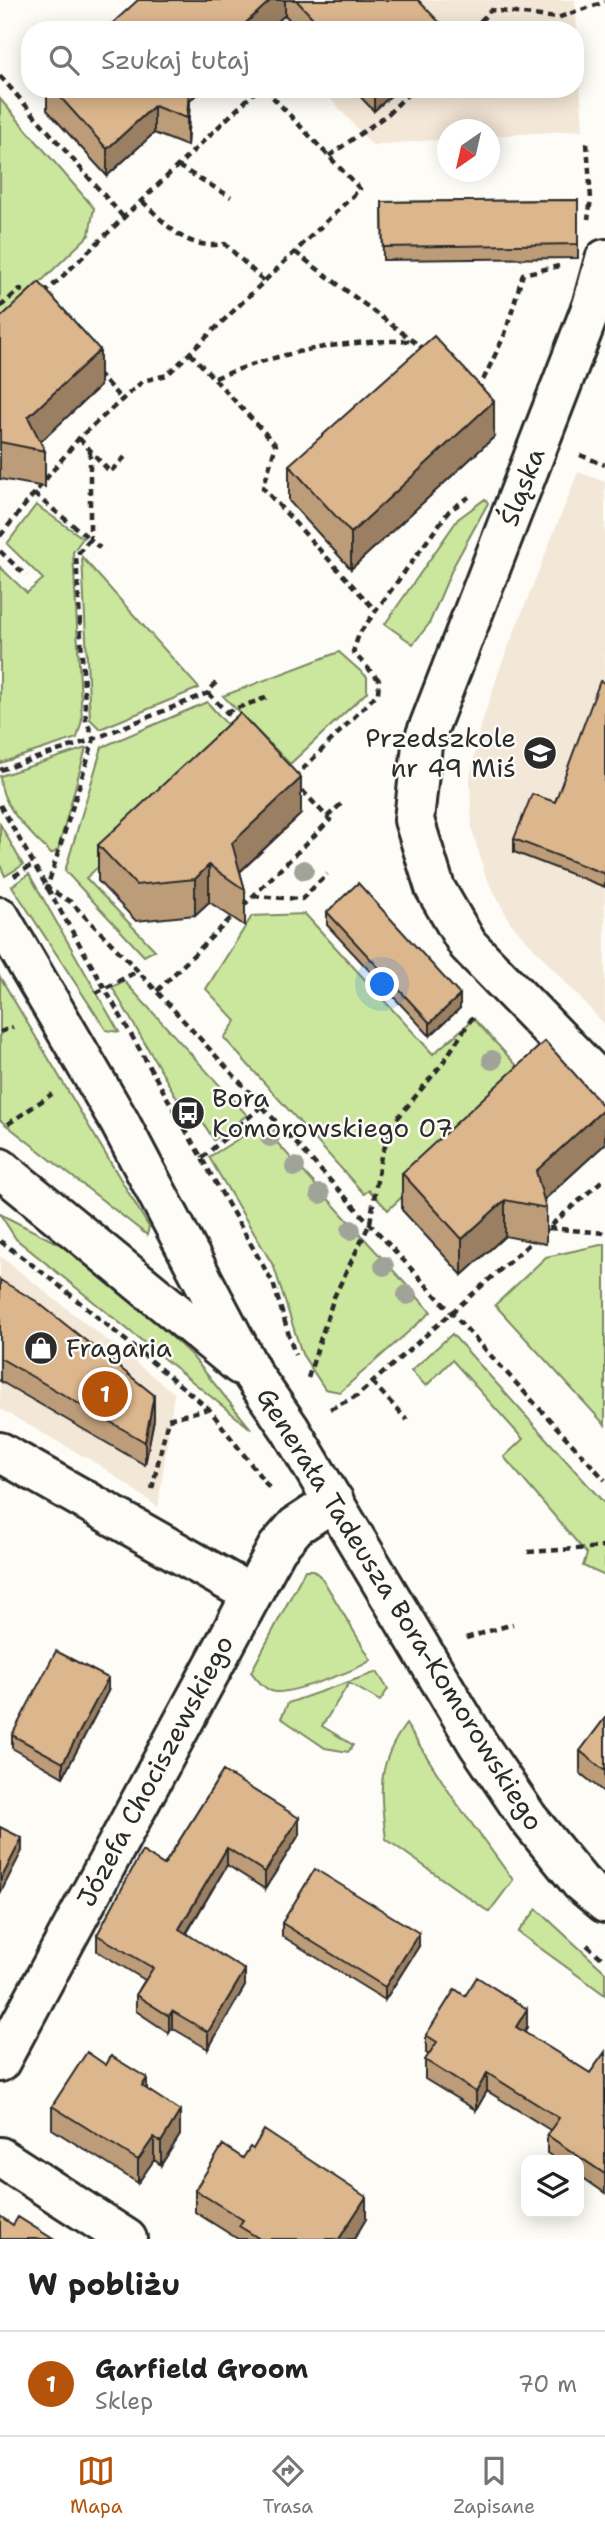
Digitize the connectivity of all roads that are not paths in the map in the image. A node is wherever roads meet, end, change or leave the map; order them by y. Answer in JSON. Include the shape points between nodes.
{"nodes":[{"id":1,"x":587,"y":262,"type":"edge"},
{"id":2,"x":0,"y":918,"type":"edge"},
{"id":3,"x":605,"y":1086,"type":"edge"},
{"id":4,"x":0,"y":1168,"type":"edge"},
{"id":5,"x":253,"y":1375,"type":"junction"},
{"id":6,"x":0,"y":1452,"type":"edge"},
{"id":7,"x":334,"y":1501,"type":"junction"},
{"id":8,"x":251,"y":1594,"type":"junction"},
{"id":9,"x":605,"y":1903,"type":"edge"},
{"id":10,"x":0,"y":2062,"type":"edge"},
{"id":11,"x":0,"y":2157,"type":"edge"},
{"id":12,"x":127,"y":2239,"type":"edge"}],
"edges":[{"from":1,"to":3,"type":"street","name":"Śląska","via":[[593,306],[422,745],[414,820],[435,888],[468,945]]},
{"from":2,"to":5,"type":"street","name":"Generała Tadeusza Bora-Komorowskiego","via":[[119,1121]]},
{"from":4,"to":5,"type":"street","name":"Generała Tadeusza Bora-Komorowskiego"},
{"from":5,"to":7,"type":"street","name":"Generała Tadeusza Bora-Komorowskiego"},
{"from":6,"to":8,"type":"street"},
{"from":7,"to":8,"type":"street","name":"Józefa Chociszewskiego","via":[[296,1526],[277,1548]]},
{"from":7,"to":9,"type":"street","name":"Generała Tadeusza Bora-Komorowskiego","via":[[429,1664],[528,1818],[581,1883]]},
{"from":8,"to":10,"type":"street","name":"Józefa Chociszewskiego"},
{"from":11,"to":12,"type":"street"}]}
